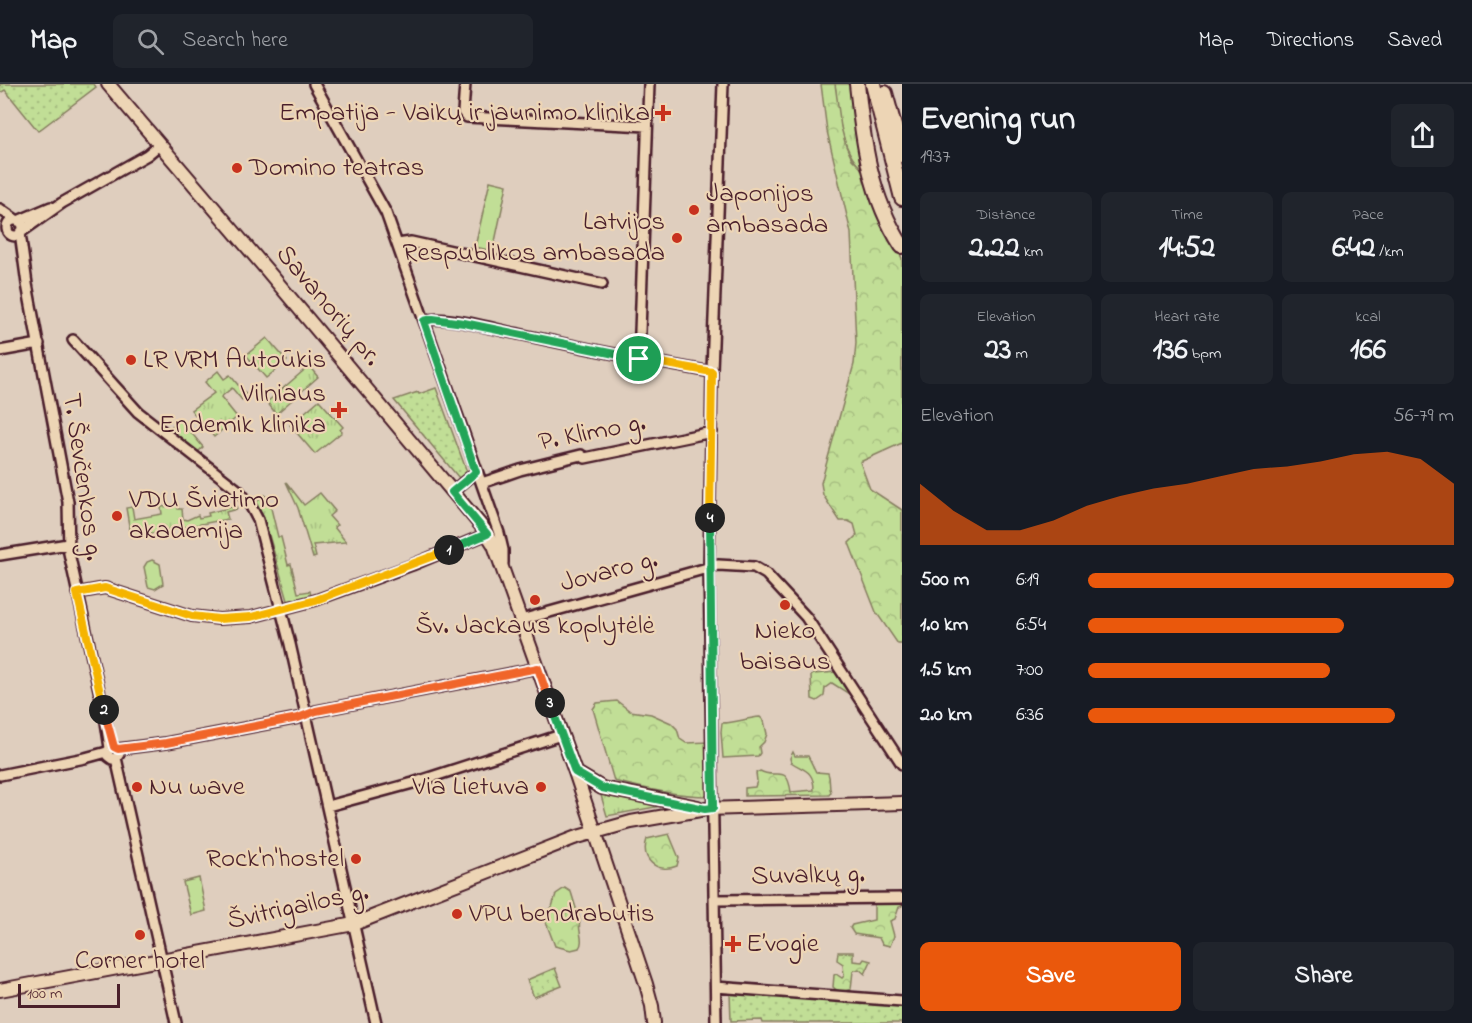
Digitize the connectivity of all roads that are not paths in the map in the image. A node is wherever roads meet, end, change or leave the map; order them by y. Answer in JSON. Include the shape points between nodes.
{"nodes":[{"id":1,"x":108,"y":84,"type":"edge"},
{"id":2,"x":314,"y":84,"type":"edge"},
{"id":3,"x":465,"y":84,"type":"edge"},
{"id":4,"x":649,"y":84,"type":"edge"},
{"id":5,"x":723,"y":84,"type":"edge"},
{"id":6,"x":857,"y":84,"type":"edge"},
{"id":7,"x":873,"y":84,"type":"edge"},
{"id":8,"x":883,"y":84,"type":"edge"},
{"id":9,"x":647,"y":126,"type":"junction"},
{"id":10,"x":159,"y":145,"type":"junction"},
{"id":11,"x":902,"y":155,"type":"edge"},
{"id":12,"x":902,"y":198,"type":"edge"},
{"id":13,"x":62,"y":203,"type":"junction"},
{"id":14,"x":0,"y":209,"type":"edge"},
{"id":15,"x":0,"y":215,"type":"edge"},
{"id":16,"x":9,"y":226,"type":"edge"},
{"id":17,"x":21,"y":232,"type":"junction"},
{"id":18,"x":899,"y":242,"type":"edge"},
{"id":19,"x":398,"y":244,"type":"junction"},
{"id":20,"x":25,"y":273,"type":"junction"},
{"id":21,"x":602,"y":284,"type":"dead end"},
{"id":22,"x":424,"y":321,"type":"junction"},
{"id":23,"x":72,"y":340,"type":"dead end"},
{"id":24,"x":39,"y":344,"type":"junction"},
{"id":25,"x":0,"y":351,"type":"edge"},
{"id":26,"x":639,"y":359,"type":"junction"},
{"id":27,"x":712,"y":372,"type":"junction"},
{"id":28,"x":712,"y":432,"type":"junction"},
{"id":29,"x":476,"y":472,"type":"junction"},
{"id":30,"x":482,"y":483,"type":"junction"},
{"id":31,"x":452,"y":492,"type":"junction"},
{"id":32,"x":487,"y":534,"type":"junction"},
{"id":33,"x":68,"y":544,"type":"junction"},
{"id":34,"x":0,"y":555,"type":"edge"},
{"id":35,"x":503,"y":566,"type":"junction"},
{"id":36,"x":710,"y":568,"type":"junction"},
{"id":37,"x":77,"y":593,"type":"junction"},
{"id":38,"x":281,"y":610,"type":"junction"},
{"id":39,"x":521,"y":620,"type":"junction"},
{"id":40,"x":538,"y":668,"type":"junction"},
{"id":41,"x":306,"y":715,"type":"junction"},
{"id":42,"x":561,"y":735,"type":"junction"},
{"id":43,"x":113,"y":753,"type":"junction"},
{"id":44,"x":902,"y":764,"type":"edge"},
{"id":45,"x":575,"y":772,"type":"junction"},
{"id":46,"x":0,"y":775,"type":"edge"},
{"id":47,"x":902,"y":803,"type":"edge"},
{"id":48,"x":328,"y":806,"type":"junction"},
{"id":49,"x":709,"y":808,"type":"junction"},
{"id":50,"x":594,"y":832,"type":"junction"},
{"id":51,"x":902,"y":898,"type":"edge"},
{"id":52,"x":714,"y":900,"type":"junction"},
{"id":53,"x":354,"y":924,"type":"junction"},
{"id":54,"x":162,"y":960,"type":"junction"},
{"id":55,"x":716,"y":987,"type":"junction"},
{"id":56,"x":0,"y":990,"type":"edge"},
{"id":57,"x":902,"y":1001,"type":"edge"},
{"id":58,"x":177,"y":1023,"type":"edge"},
{"id":59,"x":376,"y":1023,"type":"edge"},
{"id":60,"x":654,"y":1023,"type":"edge"},
{"id":61,"x":716,"y":1023,"type":"edge"}],
"edges":[{"from":1,"to":10,"type":"main road","name":"Savanorių pr."},
{"from":2,"to":19,"type":"street","via":[[381,202]]},
{"from":3,"to":9,"type":"street","via":[[463,112],[467,117]]},
{"from":4,"to":9,"type":"street"},
{"from":5,"to":27,"type":"street"},
{"from":6,"to":18,"type":"highway","via":[[866,158],[883,212]]},
{"from":7,"to":12,"type":"highway"},
{"from":8,"to":11,"type":"highway"},
{"from":9,"to":26,"type":"street"},
{"from":10,"to":13,"type":"street"},
{"from":10,"to":31,"type":"main road","name":"Savanorių pr."},
{"from":13,"to":16,"type":"street"},
{"from":13,"to":17,"type":"street"},
{"from":14,"to":16,"type":"street"},
{"from":15,"to":16,"type":"street"},
{"from":16,"to":17,"type":"street","name":"T. Ševčenkos g.","via":[[22,225]]},
{"from":16,"to":20,"type":"street","name":"T. Ševčenkos g."},
{"from":17,"to":20,"type":"street","name":"T. Ševčenkos g."},
{"from":19,"to":21,"type":"street","via":[[411,242]]},
{"from":19,"to":22,"type":"street"},
{"from":20,"to":24,"type":"street","name":"T. Ševčenkos g."},
{"from":22,"to":26,"type":"street","via":[[464,323]]},
{"from":22,"to":29,"type":"street"},
{"from":23,"to":38,"type":"street","via":[[138,412],[238,490],[249,503],[259,523]]},
{"from":24,"to":25,"type":"street"},
{"from":24,"to":33,"type":"street","name":"T. Ševčenkos g.","via":[[68,502]]},
{"from":26,"to":27,"type":"street"},
{"from":27,"to":28,"type":"street"},
{"from":28,"to":30,"type":"street","name":"P. Klimo g.","via":[[585,458],[581,455]]},
{"from":28,"to":36,"type":"street"},
{"from":29,"to":30,"type":"street"},
{"from":29,"to":31,"type":"street"},
{"from":30,"to":35,"type":"street","via":[[499,533]]},
{"from":31,"to":32,"type":"main road","name":"Savanorių pr."},
{"from":32,"to":35,"type":"main road","name":"Savanorių pr."},
{"from":32,"to":38,"type":"street","via":[[387,575]]},
{"from":33,"to":34,"type":"street"},
{"from":33,"to":37,"type":"street","name":"T. Ševčenkos g."},
{"from":35,"to":39,"type":"main road","name":"Savanorių pr."},
{"from":36,"to":39,"type":"street","name":"Jovaro g."},
{"from":36,"to":44,"type":"street","name":"Jovaro g.","via":[[747,566],[766,574],[819,635]]},
{"from":36,"to":49,"type":"street"},
{"from":37,"to":38,"type":"street","via":[[105,588],[205,618],[251,617]]},
{"from":37,"to":43,"type":"street","name":"T. Ševčenkos g."},
{"from":38,"to":41,"type":"street"},
{"from":39,"to":40,"type":"main road","name":"Savanorių pr."},
{"from":40,"to":41,"type":"street"},
{"from":40,"to":42,"type":"main road","name":"Savanorių pr."},
{"from":41,"to":43,"type":"street"},
{"from":41,"to":48,"type":"street"},
{"from":42,"to":45,"type":"main road","name":"Savanorių pr."},
{"from":42,"to":48,"type":"street"},
{"from":43,"to":46,"type":"street"},
{"from":43,"to":54,"type":"street","name":"T. Ševčenkos g."},
{"from":45,"to":49,"type":"main road","via":[[602,788]]},
{"from":45,"to":50,"type":"main road","name":"Savanorių pr."},
{"from":47,"to":49,"type":"main road"},
{"from":48,"to":53,"type":"street"},
{"from":49,"to":50,"type":"main road","name":"Švitrigailos g."},
{"from":49,"to":52,"type":"street"},
{"from":50,"to":53,"type":"main road","name":"Švitrigailos g."},
{"from":50,"to":60,"type":"main road","name":"Savanorių pr.","via":[[650,996]]},
{"from":51,"to":52,"type":"street","name":"Suvalkų g."},
{"from":52,"to":55,"type":"street"},
{"from":53,"to":54,"type":"main road","name":"Švitrigailos g."},
{"from":53,"to":59,"type":"street"},
{"from":54,"to":56,"type":"main road","name":"Švitrigailos g."},
{"from":54,"to":58,"type":"street","name":"T. Ševčenkos g."},
{"from":55,"to":57,"type":"street"},
{"from":55,"to":61,"type":"street"}]}
